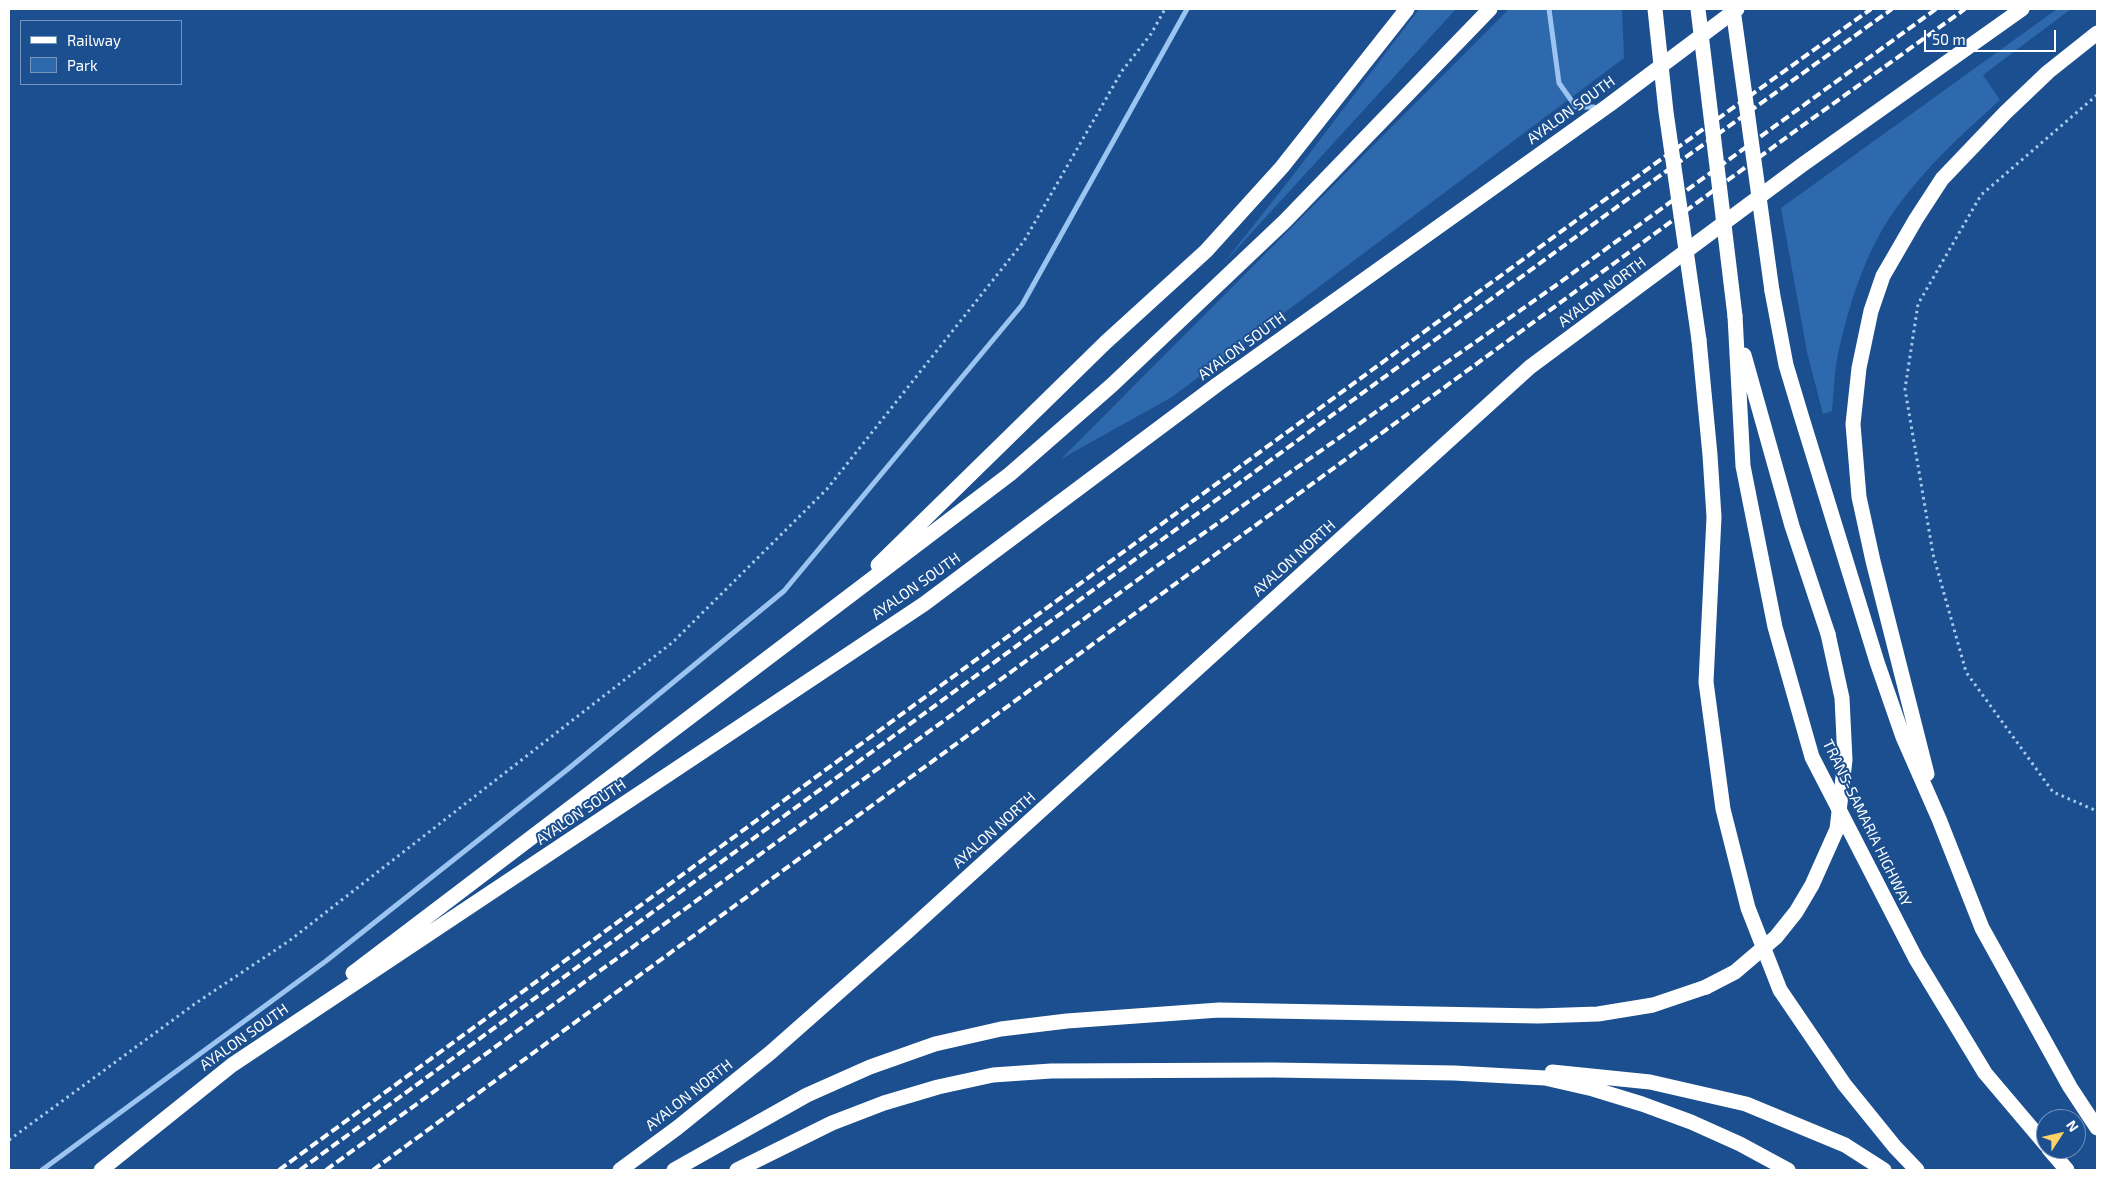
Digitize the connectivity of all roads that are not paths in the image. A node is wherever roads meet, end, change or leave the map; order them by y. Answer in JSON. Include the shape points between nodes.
{"nodes":[{"id":1,"x":1406,"y":9,"type":"edge"},
{"id":2,"x":1490,"y":9,"type":"edge"},
{"id":3,"x":1655,"y":9,"type":"edge"},
{"id":4,"x":1698,"y":9,"type":"edge"},
{"id":5,"x":1733,"y":9,"type":"edge"},
{"id":6,"x":1738,"y":9,"type":"edge"},
{"id":7,"x":2022,"y":9,"type":"edge"},
{"id":8,"x":2097,"y":33,"type":"edge"},
{"id":9,"x":1735,"y":322,"type":"junction"},
{"id":10,"x":831,"y":611,"type":"junction"},
{"id":11,"x":1939,"y":819,"type":"junction"},
{"id":12,"x":232,"y":1064,"type":"junction"},
{"id":13,"x":1423,"y":1073,"type":"junction"},
{"id":14,"x":2097,"y":1128,"type":"edge"},
{"id":15,"x":2036,"y":1133,"type":"edge"},
{"id":16,"x":2058,"y":1159,"type":"edge"},
{"id":17,"x":101,"y":1170,"type":"edge"},
{"id":18,"x":620,"y":1170,"type":"edge"},
{"id":19,"x":674,"y":1170,"type":"edge"},
{"id":20,"x":737,"y":1170,"type":"edge"},
{"id":21,"x":1788,"y":1170,"type":"edge"},
{"id":22,"x":1884,"y":1170,"type":"edge"},
{"id":23,"x":1917,"y":1170,"type":"edge"},
{"id":24,"x":2067,"y":1170,"type":"edge"}],
"edges":[{"from":1,"to":10,"type":"highway","via":[[1282,167],[1206,251],[1106,342]]},
{"from":2,"to":10,"type":"highway","via":[[1285,221],[1112,385],[1010,474]]},
{"from":3,"to":23,"type":"highway","bridge":true,"via":[[1710,455],[1714,517],[1706,682],[1722,809],[1748,908],[1780,990],[1844,1084]]},
{"from":4,"to":9,"type":"highway","name":"TRANS-SAMARIA HIGHWAY","bridge":true},
{"from":5,"to":11,"type":"highway","bridge":true,"via":[[1772,291],[1786,365],[1874,652],[1903,737]]},
{"from":6,"to":12,"type":"highway","name":"AYALON SOUTH","via":[[1218,384],[924,604]]},
{"from":7,"to":18,"type":"highway","name":"AYALON NORTH","via":[[1802,165],[1530,367],[777,1047],[678,1128]]},
{"from":8,"to":11,"type":"highway","via":[[2034,85],[1942,180],[1916,218],[1884,276],[1870,311],[1853,424],[1859,496]]},
{"from":9,"to":15,"type":"highway","name":"TRANS-SAMARIA HIGHWAY","via":[[1743,466],[1775,627],[1812,758],[1926,975],[1985,1073]]},
{"from":9,"to":19,"type":"highway","bridge":true,"via":[[1792,526],[1828,634],[1842,698],[1845,760],[1836,829],[1812,885],[1776,937],[1735,972],[1706,987],[1653,1005],[1598,1014],[1538,1016],[1219,1010],[1001,1029],[935,1044],[870,1067],[807,1095]]},
{"from":10,"to":12,"type":"highway"},
{"from":11,"to":14,"type":"highway","via":[[1982,928],[2070,1088]]},
{"from":12,"to":17,"type":"highway","name":"AYALON SOUTH"},
{"from":13,"to":20,"type":"highway","via":[[1274,1070],[993,1075],[884,1103]]},
{"from":13,"to":21,"type":"highway","via":[[1545,1078],[1593,1089],[1691,1122]]},
{"from":13,"to":22,"type":"highway","via":[[1538,1070],[1650,1082],[1746,1104],[1845,1145]]},
{"from":16,"to":24,"type":"highway"}]}
